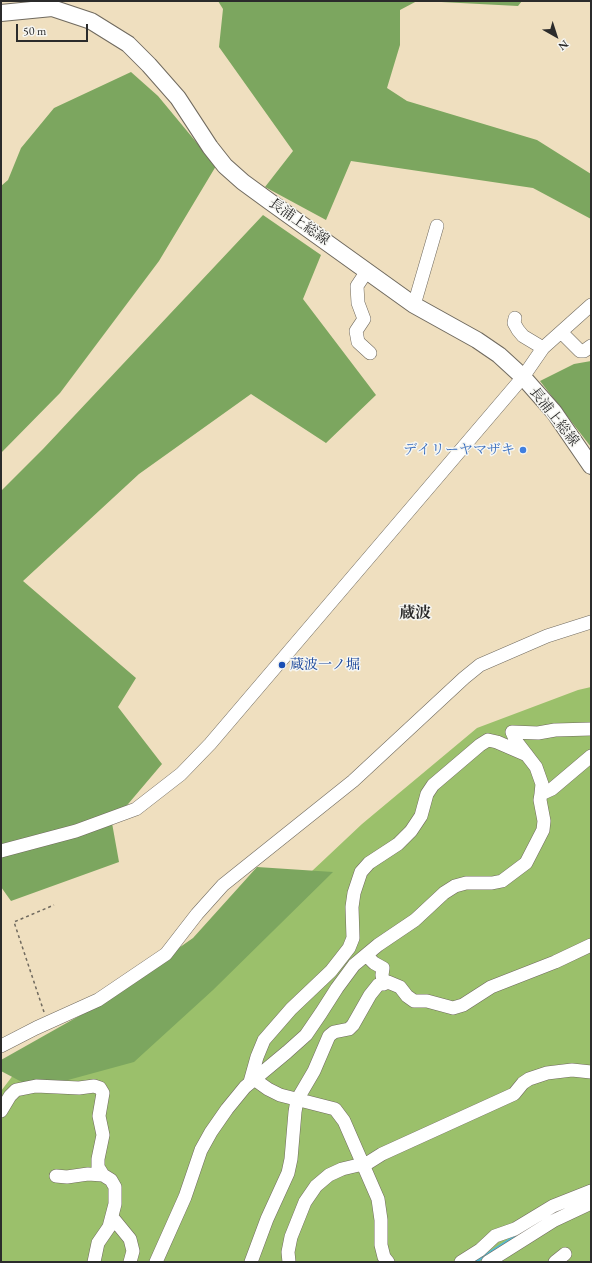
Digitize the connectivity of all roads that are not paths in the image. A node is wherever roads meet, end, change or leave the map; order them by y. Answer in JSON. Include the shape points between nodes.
{"nodes":[{"id":1,"x":1,"y":13,"type":"edge"},
{"id":2,"x":437,"y":226,"type":"dead end"},
{"id":3,"x":366,"y":271,"type":"junction"},
{"id":4,"x":414,"y":305,"type":"junction"},
{"id":5,"x":591,"y":305,"type":"edge"},
{"id":6,"x":515,"y":318,"type":"dead end"},
{"id":7,"x":561,"y":332,"type":"junction"},
{"id":8,"x":591,"y":346,"type":"edge"},
{"id":9,"x":543,"y":348,"type":"junction"},
{"id":10,"x":370,"y":352,"type":"dead end"},
{"id":11,"x":523,"y":377,"type":"junction"},
{"id":12,"x":591,"y":466,"type":"edge"},
{"id":13,"x":591,"y":622,"type":"edge"},
{"id":14,"x":591,"y":729,"type":"edge"},
{"id":15,"x":528,"y":755,"type":"junction"},
{"id":16,"x":591,"y":756,"type":"edge"},
{"id":17,"x":541,"y":794,"type":"junction"},
{"id":18,"x":1,"y":850,"type":"edge"},
{"id":19,"x":591,"y":945,"type":"edge"},
{"id":20,"x":366,"y":955,"type":"junction"},
{"id":21,"x":384,"y":984,"type":"junction"},
{"id":22,"x":1,"y":1046,"type":"edge"},
{"id":23,"x":591,"y":1072,"type":"edge"},
{"id":24,"x":252,"y":1081,"type":"junction"},
{"id":25,"x":297,"y":1100,"type":"junction"},
{"id":26,"x":1,"y":1111,"type":"edge"},
{"id":27,"x":363,"y":1165,"type":"junction"},
{"id":28,"x":103,"y":1175,"type":"junction"},
{"id":29,"x":56,"y":1176,"type":"dead end"},
{"id":30,"x":591,"y":1191,"type":"edge"},
{"id":31,"x":591,"y":1203,"type":"edge"},
{"id":32,"x":112,"y":1217,"type":"junction"},
{"id":33,"x":491,"y":1261,"type":"edge"},
{"id":34,"x":94,"y":1262,"type":"edge"},
{"id":35,"x":130,"y":1262,"type":"edge"},
{"id":36,"x":156,"y":1262,"type":"edge"},
{"id":37,"x":251,"y":1262,"type":"edge"},
{"id":38,"x":289,"y":1262,"type":"edge"},
{"id":39,"x":388,"y":1262,"type":"edge"},
{"id":40,"x":461,"y":1262,"type":"edge"}],
"edges":[{"from":1,"to":3,"type":"main road","name":"長浦上総線","via":[[52,8],[91,21],[128,44],[178,98],[225,166],[268,201]]},
{"from":2,"to":4,"type":"street"},
{"from":3,"to":4,"type":"main road","name":"長浦上総線"},
{"from":3,"to":10,"type":"street","via":[[358,286],[358,303],[364,319],[356,331],[358,342]]},
{"from":4,"to":11,"type":"main road","name":"長浦上総線","via":[[477,340],[499,355]]},
{"from":5,"to":7,"type":"street"},
{"from":6,"to":9,"type":"street","via":[[514,323],[523,336]]},
{"from":7,"to":8,"type":"street","via":[[580,351]]},
{"from":7,"to":9,"type":"street"},
{"from":9,"to":11,"type":"street"},
{"from":11,"to":12,"type":"main road","name":"長浦上総線","via":[[554,412]]},
{"from":11,"to":18,"type":"street","via":[[215,738],[181,774],[136,809],[76,831]]},
{"from":13,"to":22,"type":"street","via":[[547,636],[480,665],[353,781],[223,885],[166,954],[98,1000]]},
{"from":14,"to":15,"type":"street","via":[[512,732]]},
{"from":15,"to":17,"type":"street","via":[[542,784]]},
{"from":15,"to":24,"type":"street","via":[[488,740],[433,785],[427,794],[421,816],[411,830],[398,844],[369,863],[361,872],[354,893],[353,938],[349,948],[331,971],[291,1009],[264,1040]]},
{"from":16,"to":17,"type":"street"},
{"from":17,"to":20,"type":"street","via":[[543,830],[526,863],[502,880],[454,886],[415,920]]},
{"from":19,"to":21,"type":"street","via":[[556,962],[491,987],[463,1005],[453,1008],[414,1000],[400,987],[388,982]]},
{"from":20,"to":21,"type":"street","via":[[382,968]]},
{"from":20,"to":24,"type":"street","via":[[354,965],[341,982],[306,1035]]},
{"from":21,"to":25,"type":"street","via":[[378,985],[370,995],[349,1029],[334,1032],[329,1036],[314,1071]]},
{"from":23,"to":27,"type":"street","via":[[572,1070],[547,1073],[530,1079],[514,1094]]},
{"from":24,"to":25,"type":"street","via":[[280,1095]]},
{"from":24,"to":36,"type":"street","via":[[211,1132]]},
{"from":25,"to":27,"type":"street","via":[[335,1109],[344,1121]]},
{"from":25,"to":37,"type":"street","via":[[288,1173],[264,1225]]},
{"from":26,"to":28,"type":"street","via":[[16,1090],[36,1086],[100,1088],[103,1093],[99,1116],[103,1134],[98,1167]]},
{"from":27,"to":38,"type":"street","via":[[342,1169],[329,1175],[316,1186],[305,1202],[291,1237]]},
{"from":27,"to":39,"type":"street","via":[[378,1199],[381,1245]]},
{"from":28,"to":29,"type":"street"},
{"from":28,"to":32,"type":"street","via":[[111,1180],[115,1187]]},
{"from":30,"to":40,"type":"street","via":[[553,1206],[515,1229],[495,1236],[480,1250]]},
{"from":31,"to":33,"type":"street","via":[[553,1221]]},
{"from":32,"to":34,"type":"street","via":[[109,1227],[98,1243]]},
{"from":32,"to":35,"type":"street","via":[[130,1239],[133,1251]]}]}
